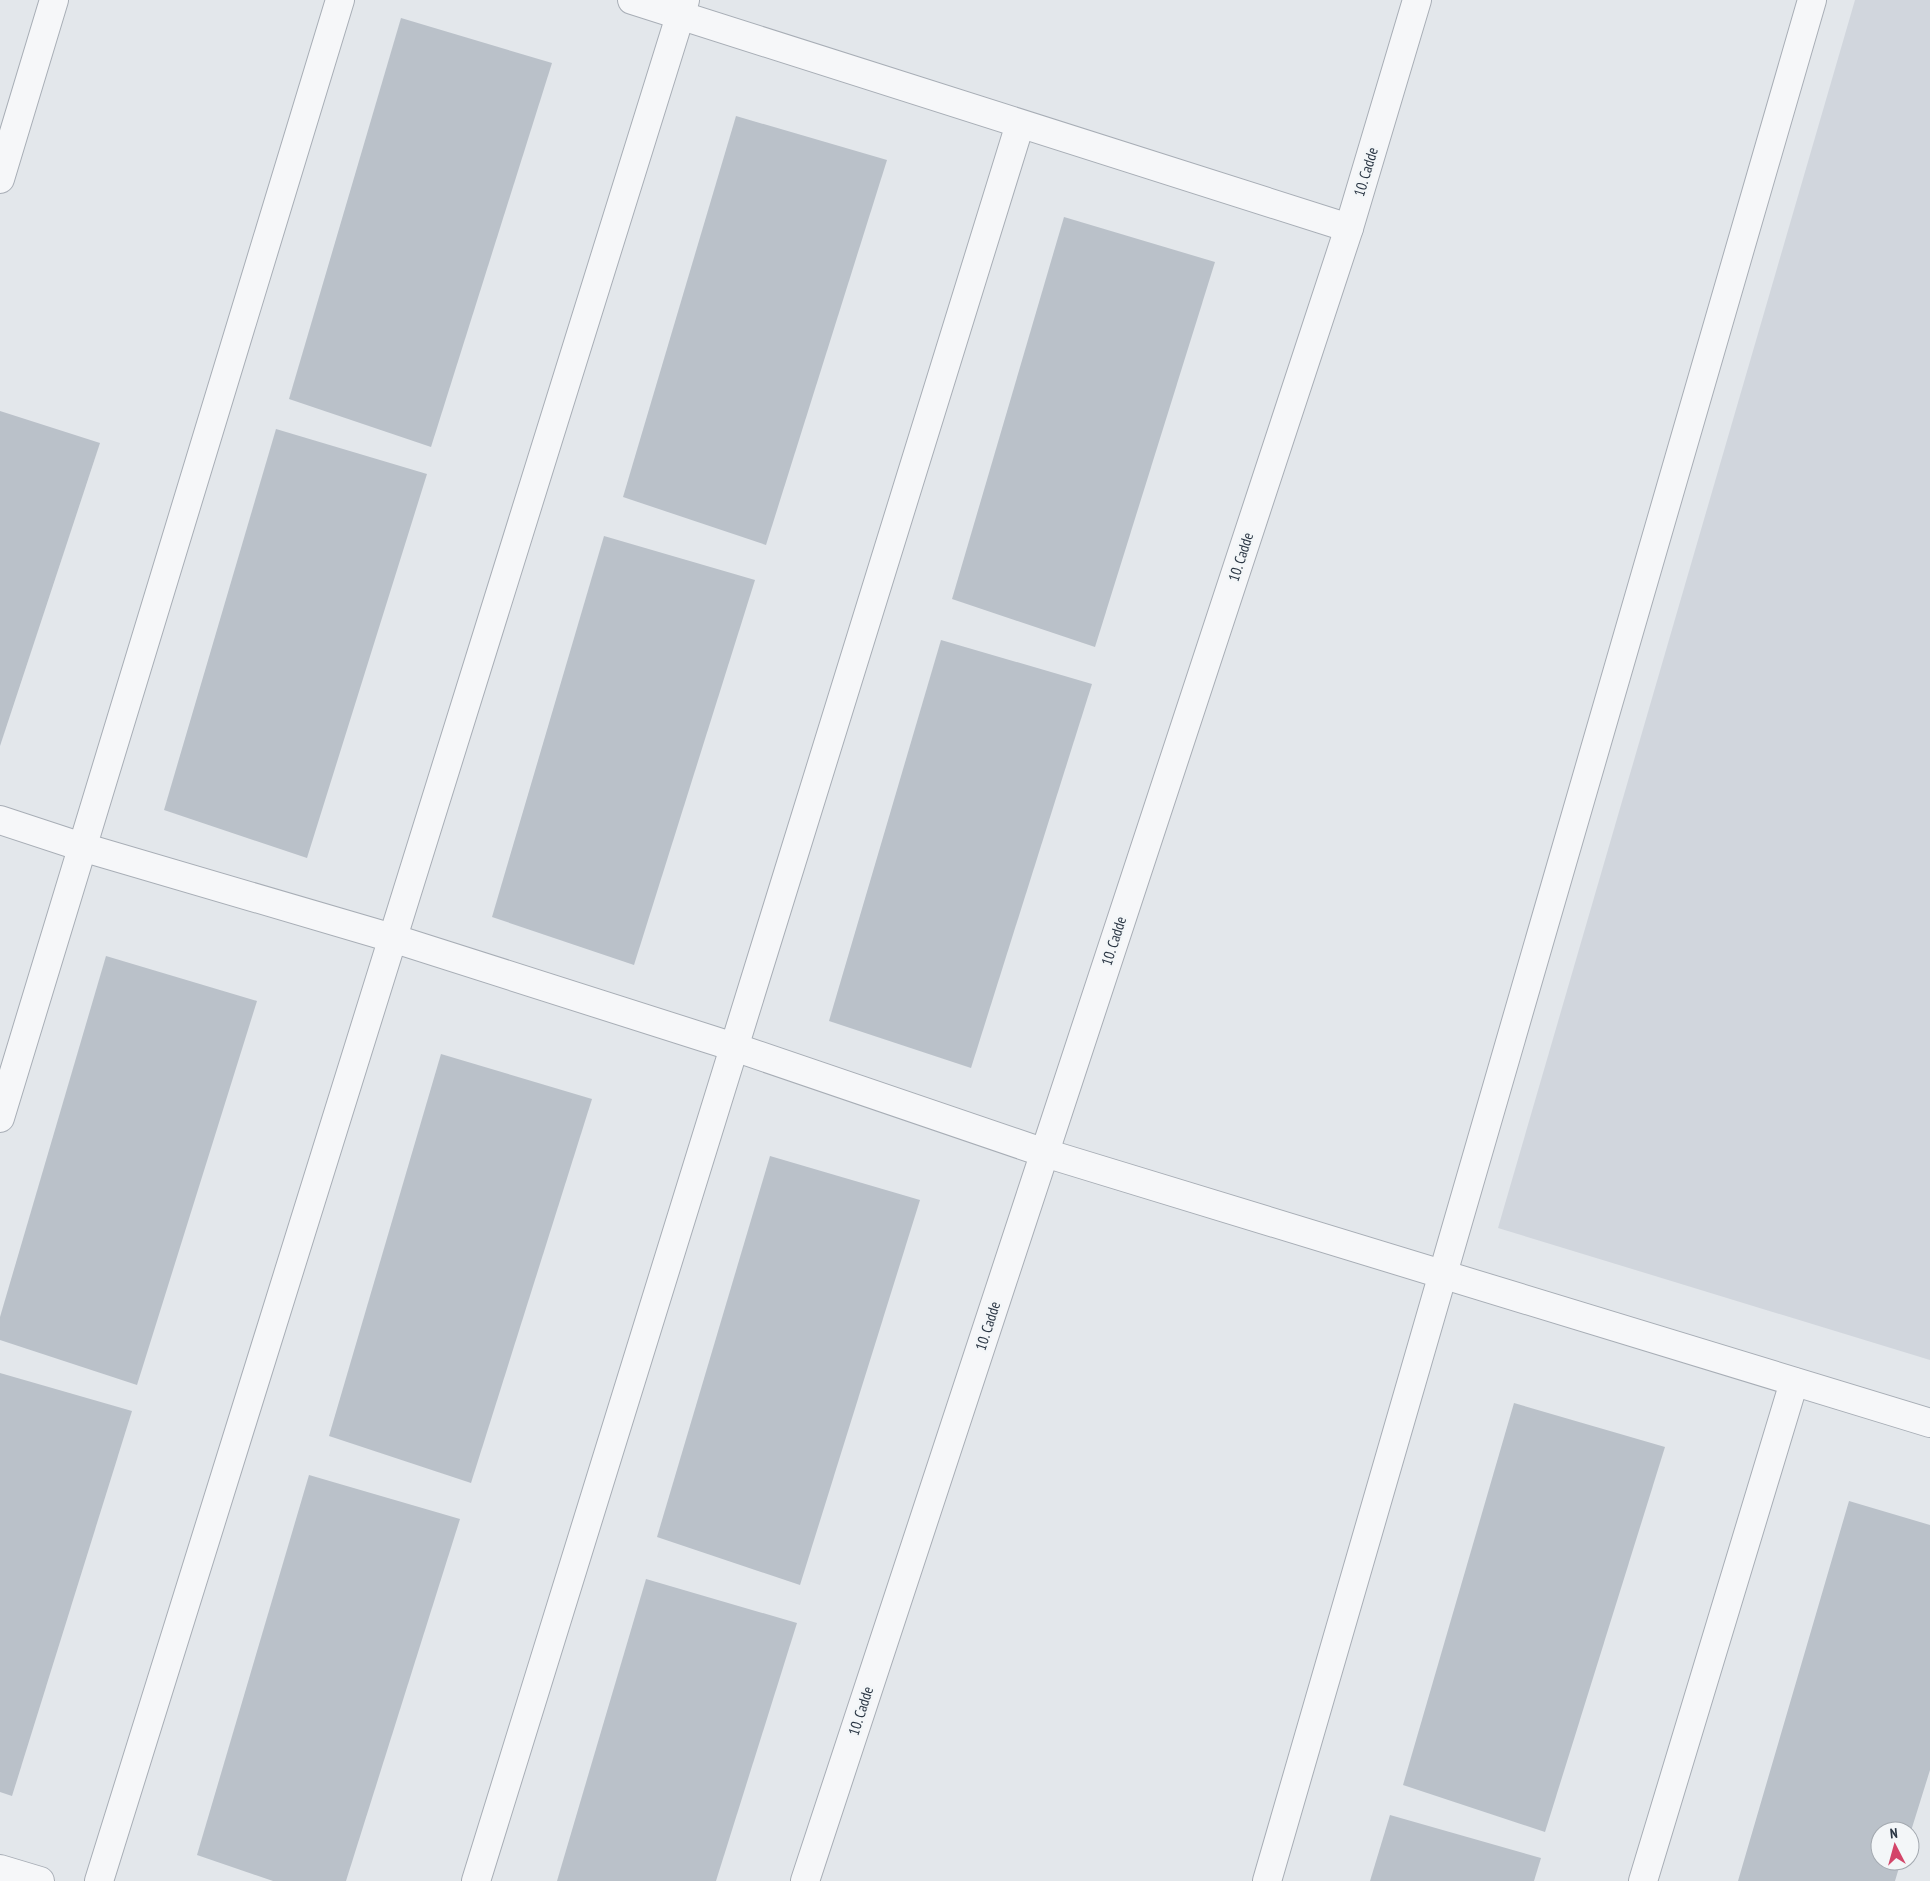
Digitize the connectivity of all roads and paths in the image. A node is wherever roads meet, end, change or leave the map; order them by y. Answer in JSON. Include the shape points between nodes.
{"nodes":[{"id":1,"x":54,"y":0,"type":"edge"},
{"id":2,"x":340,"y":0,"type":"edge"},
{"id":3,"x":632,"y":0,"type":"edge"},
{"id":4,"x":1417,"y":0,"type":"edge"},
{"id":5,"x":1812,"y":0,"type":"edge"},
{"id":6,"x":682,"y":8,"type":"edge"},
{"id":7,"x":1020,"y":124,"type":"junction"},
{"id":8,"x":0,"y":179,"type":"edge"},
{"id":9,"x":1349,"y":228,"type":"junction"},
{"id":10,"x":0,"y":820,"type":"edge"},
{"id":11,"x":82,"y":847,"type":"junction"},
{"id":12,"x":392,"y":938,"type":"junction"},
{"id":13,"x":734,"y":1047,"type":"junction"},
{"id":14,"x":0,"y":1118,"type":"edge"},
{"id":15,"x":1045,"y":1153,"type":"junction"},
{"id":16,"x":1442,"y":1274,"type":"junction"},
{"id":17,"x":1794,"y":1382,"type":"junction"},
{"id":18,"x":1930,"y":1423,"type":"edge"},
{"id":19,"x":0,"y":1869,"type":"edge"},
{"id":20,"x":40,"y":1881,"type":"edge"},
{"id":21,"x":99,"y":1881,"type":"edge"},
{"id":22,"x":476,"y":1881,"type":"edge"},
{"id":23,"x":805,"y":1881,"type":"edge"},
{"id":24,"x":1267,"y":1881,"type":"edge"},
{"id":25,"x":1643,"y":1881,"type":"edge"}],
"edges":[{"from":1,"to":8,"type":"street"},
{"from":2,"to":11,"type":"street"},
{"from":3,"to":6,"type":"street"},
{"from":4,"to":9,"type":"street","name":"10. Cadde"},
{"from":5,"to":16,"type":"street"},
{"from":6,"to":7,"type":"street"},
{"from":6,"to":12,"type":"street"},
{"from":7,"to":9,"type":"street"},
{"from":7,"to":13,"type":"street"},
{"from":9,"to":15,"type":"street","name":"10. Cadde"},
{"from":10,"to":11,"type":"street"},
{"from":11,"to":12,"type":"street"},
{"from":11,"to":14,"type":"street"},
{"from":12,"to":13,"type":"street"},
{"from":12,"to":21,"type":"street"},
{"from":13,"to":15,"type":"street"},
{"from":13,"to":22,"type":"street"},
{"from":15,"to":16,"type":"street"},
{"from":15,"to":23,"type":"street","name":"10. Cadde"},
{"from":16,"to":17,"type":"street"},
{"from":16,"to":24,"type":"street"},
{"from":17,"to":18,"type":"street"},
{"from":17,"to":25,"type":"street"},
{"from":19,"to":20,"type":"street"}]}
